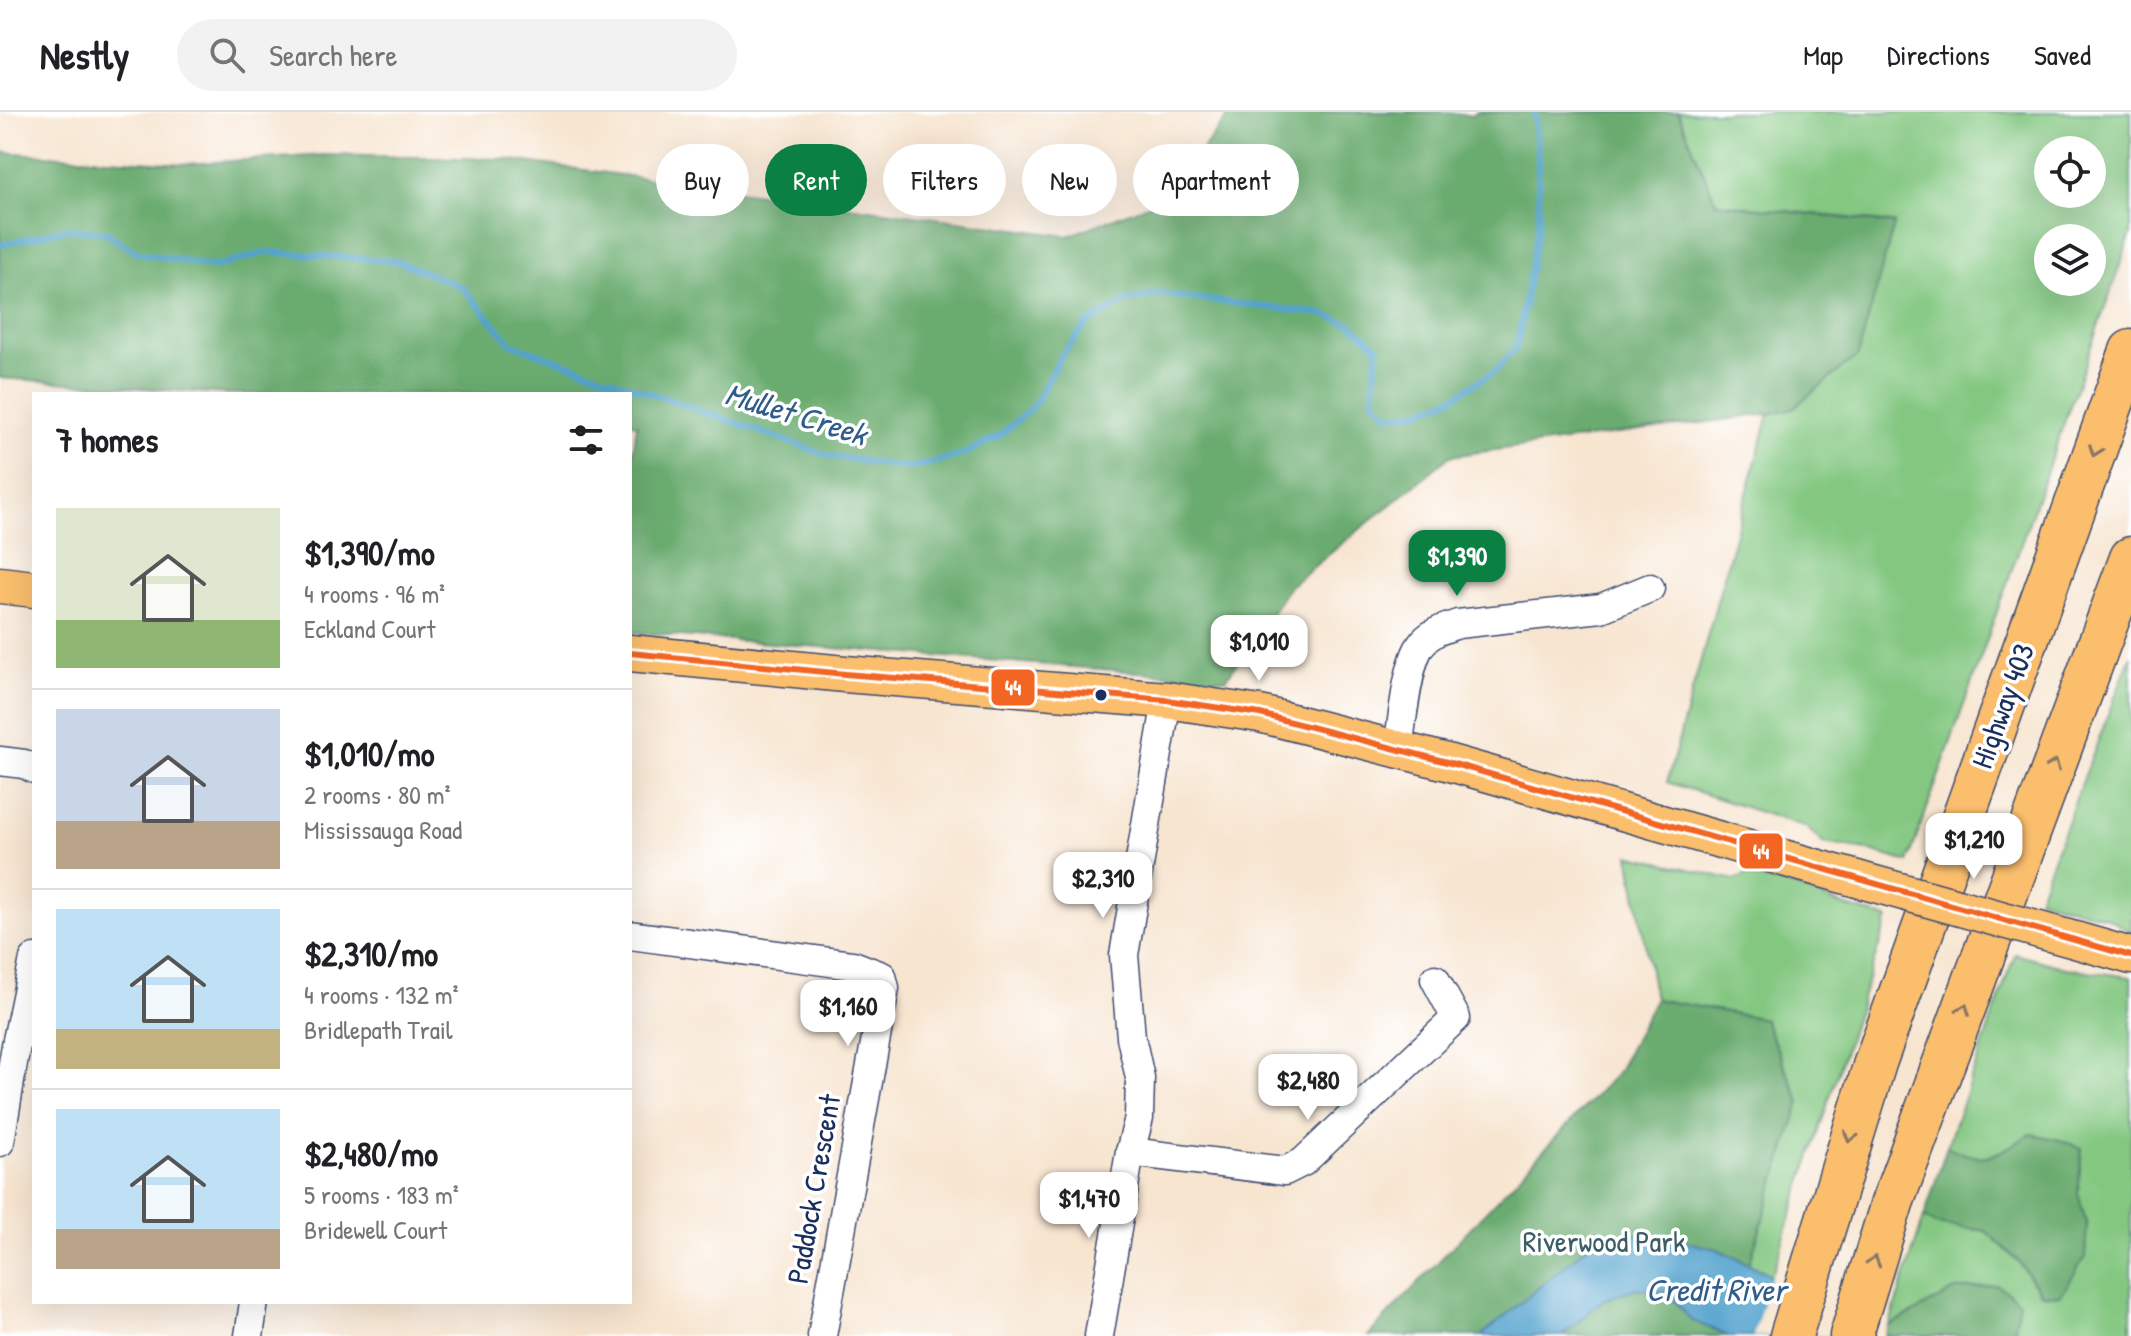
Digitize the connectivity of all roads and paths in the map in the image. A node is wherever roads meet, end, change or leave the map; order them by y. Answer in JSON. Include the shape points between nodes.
{"nodes":[{"id":1,"x":2131,"y":351,"type":"edge"},
{"id":2,"x":2131,"y":558,"type":"edge"},
{"id":3,"x":0,"y":585,"type":"edge"},
{"id":4,"x":1650,"y":588,"type":"dead end"},
{"id":5,"x":32,"y":589,"type":"edge"},
{"id":6,"x":632,"y":653,"type":"edge"},
{"id":7,"x":1167,"y":700,"type":"junction"},
{"id":8,"x":1398,"y":749,"type":"junction"},
{"id":9,"x":0,"y":761,"type":"edge"},
{"id":10,"x":32,"y":768,"type":"edge"},
{"id":11,"x":632,"y":935,"type":"edge"},
{"id":12,"x":2131,"y":956,"type":"edge"},
{"id":13,"x":32,"y":966,"type":"edge"},
{"id":14,"x":1435,"y":979,"type":"dead end"},
{"id":15,"x":8,"y":1044,"type":"edge"},
{"id":16,"x":0,"y":1142,"type":"edge"},
{"id":17,"x":1130,"y":1152,"type":"junction"},
{"id":18,"x":254,"y":1304,"type":"edge"},
{"id":19,"x":249,"y":1336,"type":"edge"},
{"id":20,"x":822,"y":1336,"type":"edge"},
{"id":21,"x":1099,"y":1336,"type":"edge"},
{"id":22,"x":1791,"y":1336,"type":"edge"},
{"id":23,"x":1851,"y":1336,"type":"edge"}],
"edges":[{"from":1,"to":22,"type":"highway","name":"Highway 403","one_way":true,"via":[[1875,1063]]},
{"from":23,"to":2,"type":"highway","one_way":true,"via":[[1892,1203]]},
{"from":3,"to":5,"type":"main road"},
{"from":4,"to":8,"type":"street","via":[[1601,608],[1458,624],[1437,631],[1420,646],[1412,667]]},
{"from":6,"to":7,"type":"main road"},
{"from":7,"to":8,"type":"main road","via":[[1260,714]]},
{"from":7,"to":17,"type":"street","via":[[1124,955],[1140,1078],[1139,1118]]},
{"from":8,"to":12,"type":"main road","bridge":true},
{"from":9,"to":10,"type":"street"},
{"from":11,"to":20,"type":"street","name":"Paddock Crescent","via":[[853,965],[882,976],[885,988]]},
{"from":13,"to":15,"type":"street"},
{"from":14,"to":17,"type":"street","via":[[1456,1018],[1303,1162],[1285,1171]]},
{"from":15,"to":16,"type":"street"},
{"from":17,"to":21,"type":"street"},
{"from":18,"to":19,"type":"street"}]}
